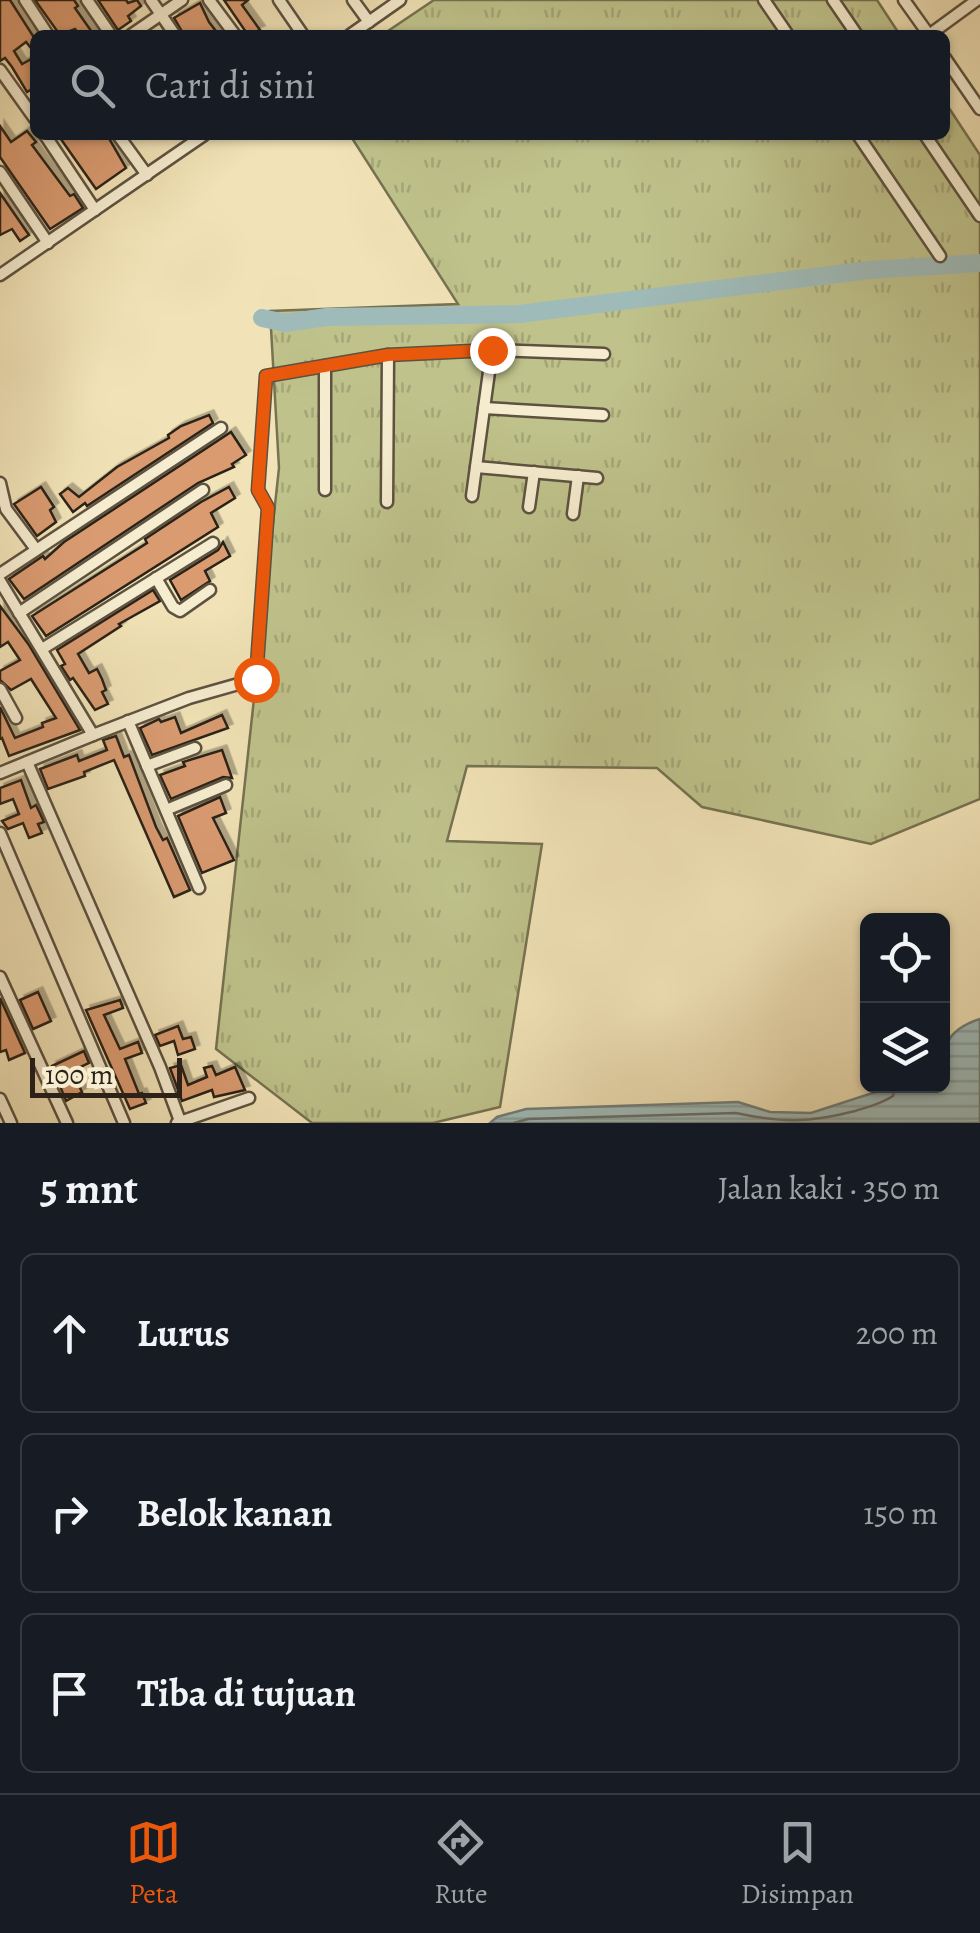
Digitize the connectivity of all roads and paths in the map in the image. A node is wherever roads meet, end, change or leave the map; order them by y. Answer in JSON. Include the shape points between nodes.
{"nodes":[{"id":1,"x":25,"y":0,"type":"edge"},
{"id":2,"x":87,"y":0,"type":"edge"},
{"id":3,"x":150,"y":0,"type":"edge"},
{"id":4,"x":182,"y":0,"type":"edge"},
{"id":5,"x":208,"y":0,"type":"edge"},
{"id":6,"x":279,"y":0,"type":"edge"},
{"id":7,"x":353,"y":0,"type":"edge"},
{"id":8,"x":400,"y":0,"type":"edge"},
{"id":9,"x":764,"y":0,"type":"edge"},
{"id":10,"x":832,"y":0,"type":"edge"},
{"id":11,"x":904,"y":0,"type":"edge"},
{"id":12,"x":977,"y":2,"type":"edge"},
{"id":13,"x":160,"y":14,"type":"junction"},
{"id":14,"x":368,"y":22,"type":"junction"},
{"id":15,"x":45,"y":30,"type":"edge"},
{"id":16,"x":108,"y":30,"type":"edge"},
{"id":17,"x":138,"y":30,"type":"edge"},
{"id":18,"x":171,"y":30,"type":"edge"},
{"id":19,"x":231,"y":30,"type":"edge"},
{"id":20,"x":300,"y":30,"type":"edge"},
{"id":21,"x":357,"y":30,"type":"edge"},
{"id":22,"x":785,"y":30,"type":"edge"},
{"id":23,"x":853,"y":30,"type":"edge"},
{"id":24,"x":925,"y":30,"type":"edge"},
{"id":25,"x":936,"y":30,"type":"edge"},
{"id":26,"x":950,"y":65,"type":"edge"},
{"id":27,"x":0,"y":70,"type":"edge"},
{"id":28,"x":30,"y":104,"type":"edge"},
{"id":29,"x":980,"y":109,"type":"edge"},
{"id":30,"x":49,"y":140,"type":"edge"},
{"id":31,"x":122,"y":140,"type":"edge"},
{"id":32,"x":185,"y":140,"type":"edge"},
{"id":33,"x":861,"y":140,"type":"edge"},
{"id":34,"x":928,"y":140,"type":"edge"},
{"id":35,"x":0,"y":172,"type":"edge"},
{"id":36,"x":147,"y":175,"type":"junction"},
{"id":37,"x":95,"y":210,"type":"junction"},
{"id":38,"x":980,"y":216,"type":"edge"},
{"id":39,"x":48,"y":242,"type":"junction"},
{"id":40,"x":940,"y":256,"type":"dead end"},
{"id":41,"x":0,"y":275,"type":"edge"},
{"id":42,"x":492,"y":350,"type":"junction"},
{"id":43,"x":604,"y":354,"type":"dead end"},
{"id":44,"x":388,"y":355,"type":"junction"},
{"id":45,"x":325,"y":366,"type":"junction"},
{"id":46,"x":484,"y":408,"type":"junction"},
{"id":47,"x":603,"y":415,"type":"dead end"},
{"id":48,"x":221,"y":428,"type":"dead end"},
{"id":49,"x":476,"y":467,"type":"junction"},
{"id":50,"x":534,"y":472,"type":"junction"},
{"id":51,"x":578,"y":476,"type":"junction"},
{"id":52,"x":598,"y":478,"type":"dead end"},
{"id":53,"x":0,"y":483,"type":"edge"},
{"id":54,"x":203,"y":490,"type":"dead end"},
{"id":55,"x":324,"y":490,"type":"dead end"},
{"id":56,"x":472,"y":496,"type":"dead end"},
{"id":57,"x":387,"y":502,"type":"dead end"},
{"id":58,"x":529,"y":507,"type":"dead end"},
{"id":59,"x":572,"y":514,"type":"dead end"},
{"id":60,"x":213,"y":543,"type":"dead end"},
{"id":61,"x":35,"y":548,"type":"junction"},
{"id":62,"x":0,"y":577,"type":"edge"},
{"id":63,"x":156,"y":578,"type":"junction"},
{"id":64,"x":210,"y":590,"type":"dead end"},
{"id":65,"x":20,"y":614,"type":"junction"},
{"id":66,"x":42,"y":649,"type":"junction"},
{"id":67,"x":0,"y":688,"type":"edge"},
{"id":68,"x":16,"y":718,"type":"dead end"},
{"id":69,"x":128,"y":721,"type":"junction"},
{"id":70,"x":94,"y":735,"type":"junction"},
{"id":71,"x":195,"y":748,"type":"dead end"},
{"id":72,"x":27,"y":762,"type":"junction"},
{"id":73,"x":147,"y":766,"type":"junction"},
{"id":74,"x":0,"y":773,"type":"edge"},
{"id":75,"x":226,"y":784,"type":"dead end"},
{"id":76,"x":166,"y":810,"type":"junction"},
{"id":77,"x":0,"y":833,"type":"edge"},
{"id":78,"x":199,"y":888,"type":"dead end"},
{"id":79,"x":0,"y":977,"type":"edge"},
{"id":80,"x":249,"y":1098,"type":"dead end"},
{"id":81,"x":0,"y":1100,"type":"edge"},
{"id":82,"x":178,"y":1122,"type":"edge"},
{"id":83,"x":11,"y":1123,"type":"edge"},
{"id":84,"x":67,"y":1123,"type":"edge"},
{"id":85,"x":124,"y":1123,"type":"edge"}],
"edges":[{"from":1,"to":15,"type":"street"},
{"from":2,"to":16,"type":"street"},
{"from":3,"to":13,"type":"street"},
{"from":4,"to":13,"type":"street"},
{"from":5,"to":19,"type":"street"},
{"from":6,"to":20,"type":"street"},
{"from":7,"to":14,"type":"street"},
{"from":8,"to":14,"type":"street"},
{"from":9,"to":22,"type":"street"},
{"from":10,"to":23,"type":"street"},
{"from":11,"to":24,"type":"street"},
{"from":12,"to":25,"type":"street"},
{"from":13,"to":17,"type":"street"},
{"from":13,"to":18,"type":"street"},
{"from":14,"to":21,"type":"street"},
{"from":26,"to":29,"type":"street"},
{"from":27,"to":28,"type":"street"},
{"from":30,"to":37,"type":"street"},
{"from":31,"to":36,"type":"street"},
{"from":32,"to":36,"type":"street"},
{"from":33,"to":40,"type":"street"},
{"from":34,"to":38,"type":"street"},
{"from":35,"to":39,"type":"street"},
{"from":36,"to":37,"type":"street"},
{"from":37,"to":39,"type":"street"},
{"from":39,"to":41,"type":"street"},
{"from":42,"to":43,"type":"street"},
{"from":42,"to":44,"type":"street"},
{"from":42,"to":46,"type":"street"},
{"from":44,"to":45,"type":"street"},
{"from":44,"to":57,"type":"street"},
{"from":45,"to":55,"type":"street"},
{"from":45,"to":69,"type":"street","via":[[266,376],[258,490],[268,508],[256,679]]},
{"from":46,"to":47,"type":"street"},
{"from":46,"to":49,"type":"street"},
{"from":48,"to":61,"type":"street"},
{"from":49,"to":50,"type":"street"},
{"from":49,"to":56,"type":"street"},
{"from":50,"to":51,"type":"street"},
{"from":50,"to":58,"type":"street"},
{"from":51,"to":52,"type":"street"},
{"from":51,"to":59,"type":"street"},
{"from":53,"to":61,"type":"street","via":[[6,509]]},
{"from":54,"to":65,"type":"street"},
{"from":60,"to":63,"type":"street"},
{"from":61,"to":62,"type":"street"},
{"from":62,"to":65,"type":"street"},
{"from":63,"to":64,"type":"street","via":[[180,611]]},
{"from":63,"to":66,"type":"street"},
{"from":65,"to":66,"type":"street"},
{"from":66,"to":70,"type":"street"},
{"from":67,"to":68,"type":"street"},
{"from":69,"to":70,"type":"street"},
{"from":69,"to":73,"type":"street"},
{"from":70,"to":72,"type":"street"},
{"from":71,"to":73,"type":"street"},
{"from":72,"to":74,"type":"street"},
{"from":72,"to":82,"type":"street"},
{"from":73,"to":76,"type":"street"},
{"from":75,"to":76,"type":"street"},
{"from":76,"to":78,"type":"street"},
{"from":77,"to":85,"type":"street"},
{"from":79,"to":84,"type":"street"},
{"from":80,"to":82,"type":"street"},
{"from":81,"to":83,"type":"street"}]}
